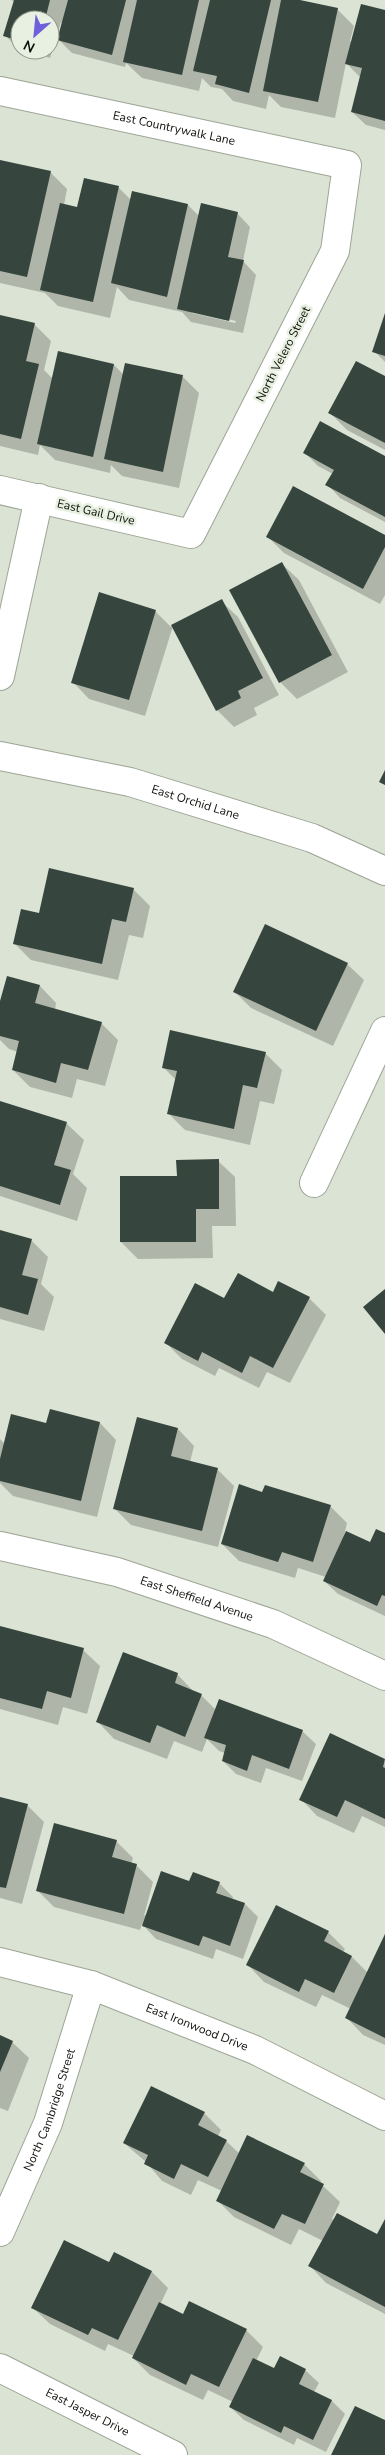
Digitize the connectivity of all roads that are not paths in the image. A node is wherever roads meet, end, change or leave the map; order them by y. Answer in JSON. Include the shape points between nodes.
{"nodes":[{"id":1,"x":0,"y":91,"type":"edge"},
{"id":2,"x":347,"y":165,"type":"joint"},
{"id":3,"x":0,"y":490,"type":"edge"},
{"id":4,"x":39,"y":498,"type":"junction"},
{"id":5,"x":191,"y":534,"type":"joint"},
{"id":6,"x":0,"y":676,"type":"edge"},
{"id":7,"x":0,"y":756,"type":"edge"},
{"id":8,"x":385,"y":871,"type":"edge"},
{"id":9,"x":385,"y":1030,"type":"edge"},
{"id":10,"x":314,"y":1183,"type":"dead end"},
{"id":11,"x":0,"y":1546,"type":"edge"},
{"id":12,"x":385,"y":1676,"type":"edge"},
{"id":13,"x":0,"y":1962,"type":"edge"},
{"id":14,"x":91,"y":1985,"type":"junction"},
{"id":15,"x":385,"y":2116,"type":"edge"},
{"id":16,"x":0,"y":2232,"type":"edge"},
{"id":17,"x":0,"y":2368,"type":"edge"},
{"id":18,"x":173,"y":2455,"type":"edge"}],
"edges":[{"from":1,"to":2,"type":"street","name":"East Countrywalk Lane"},
{"from":2,"to":5,"type":"street","name":"North Velero Street","via":[[335,251]]},
{"from":3,"to":4,"type":"street","name":"East Gail Drive"},
{"from":4,"to":5,"type":"street","name":"East Gail Drive"},
{"from":4,"to":6,"type":"street"},
{"from":7,"to":8,"type":"street","name":"East Orchid Lane","via":[[130,782],[312,838]]},
{"from":9,"to":10,"type":"street"},
{"from":11,"to":12,"type":"street","name":"East Sheffield Avenue","via":[[117,1572],[273,1624]]},
{"from":13,"to":14,"type":"street","name":"East Ironwood Drive"},
{"from":14,"to":15,"type":"street","name":"East Ironwood Drive","via":[[255,2050]]},
{"from":14,"to":16,"type":"street","name":"North Cambridge Street","via":[[48,2123]]},
{"from":17,"to":18,"type":"street","name":"East Jasper Drive"}]}
